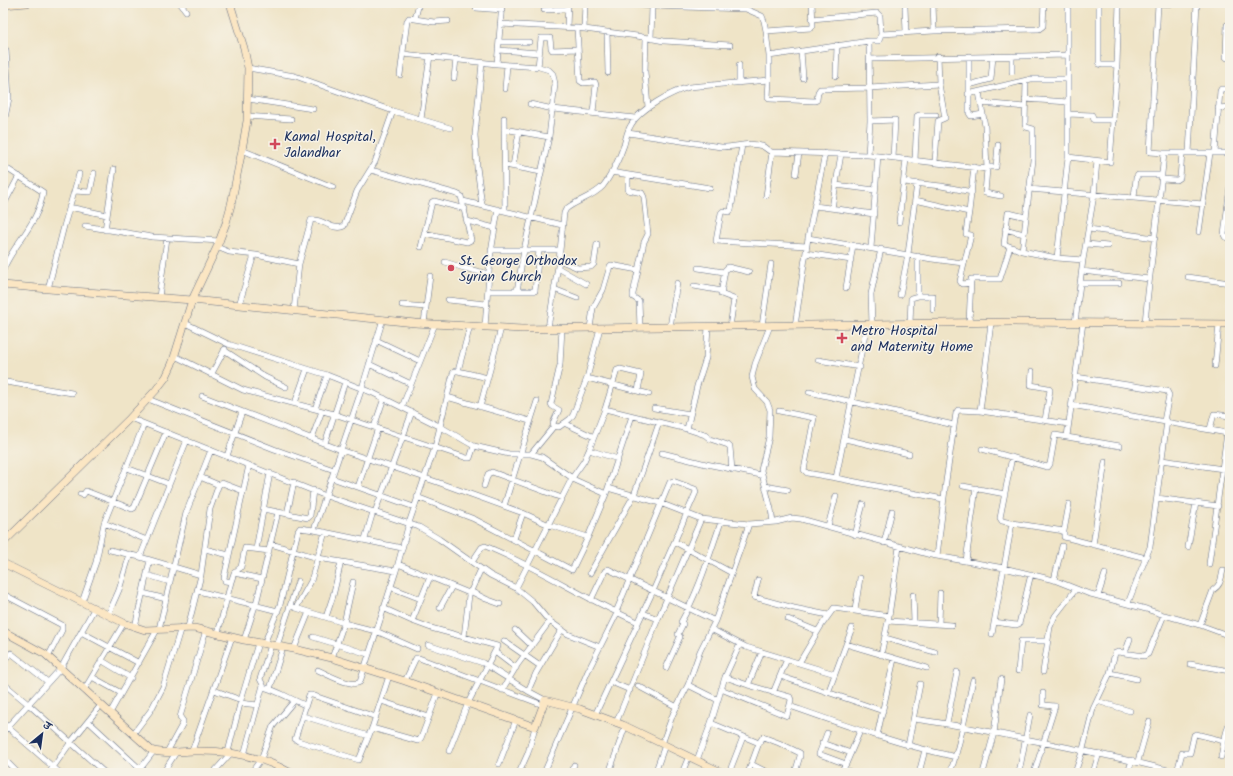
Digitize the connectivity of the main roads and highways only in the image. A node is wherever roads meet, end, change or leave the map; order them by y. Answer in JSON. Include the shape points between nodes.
{"nodes":[{"id":1,"x":27,"y":3,"type":"edge"},
{"id":2,"x":230,"y":3,"type":"edge"},
{"id":3,"x":3,"y":6,"type":"edge"},
{"id":4,"x":3,"y":285,"type":"edge"},
{"id":5,"x":192,"y":300,"type":"junction"},
{"id":6,"x":1230,"y":324,"type":"edge"},
{"id":7,"x":3,"y":543,"type":"edge"},
{"id":8,"x":3,"y":563,"type":"edge"},
{"id":9,"x":3,"y":632,"type":"edge"},
{"id":10,"x":291,"y":773,"type":"edge"},
{"id":11,"x":723,"y":773,"type":"edge"}],
"edges":[{"from":1,"to":3,"type":"main road"},
{"from":2,"to":5,"type":"main road","via":[[248,68],[247,116],[231,205],[219,244]]},
{"from":4,"to":5,"type":"main road"},
{"from":5,"to":6,"type":"main road","via":[[435,324],[522,329],[969,323]]},
{"from":5,"to":7,"type":"main road","via":[[166,377],[130,418]]},
{"from":8,"to":11,"type":"main road","via":[[94,609],[145,630],[184,627],[206,630],[332,658],[535,727],[544,702],[573,707],[616,723]]},
{"from":9,"to":10,"type":"main road","via":[[48,657],[154,751],[244,755],[276,764]]}]}
